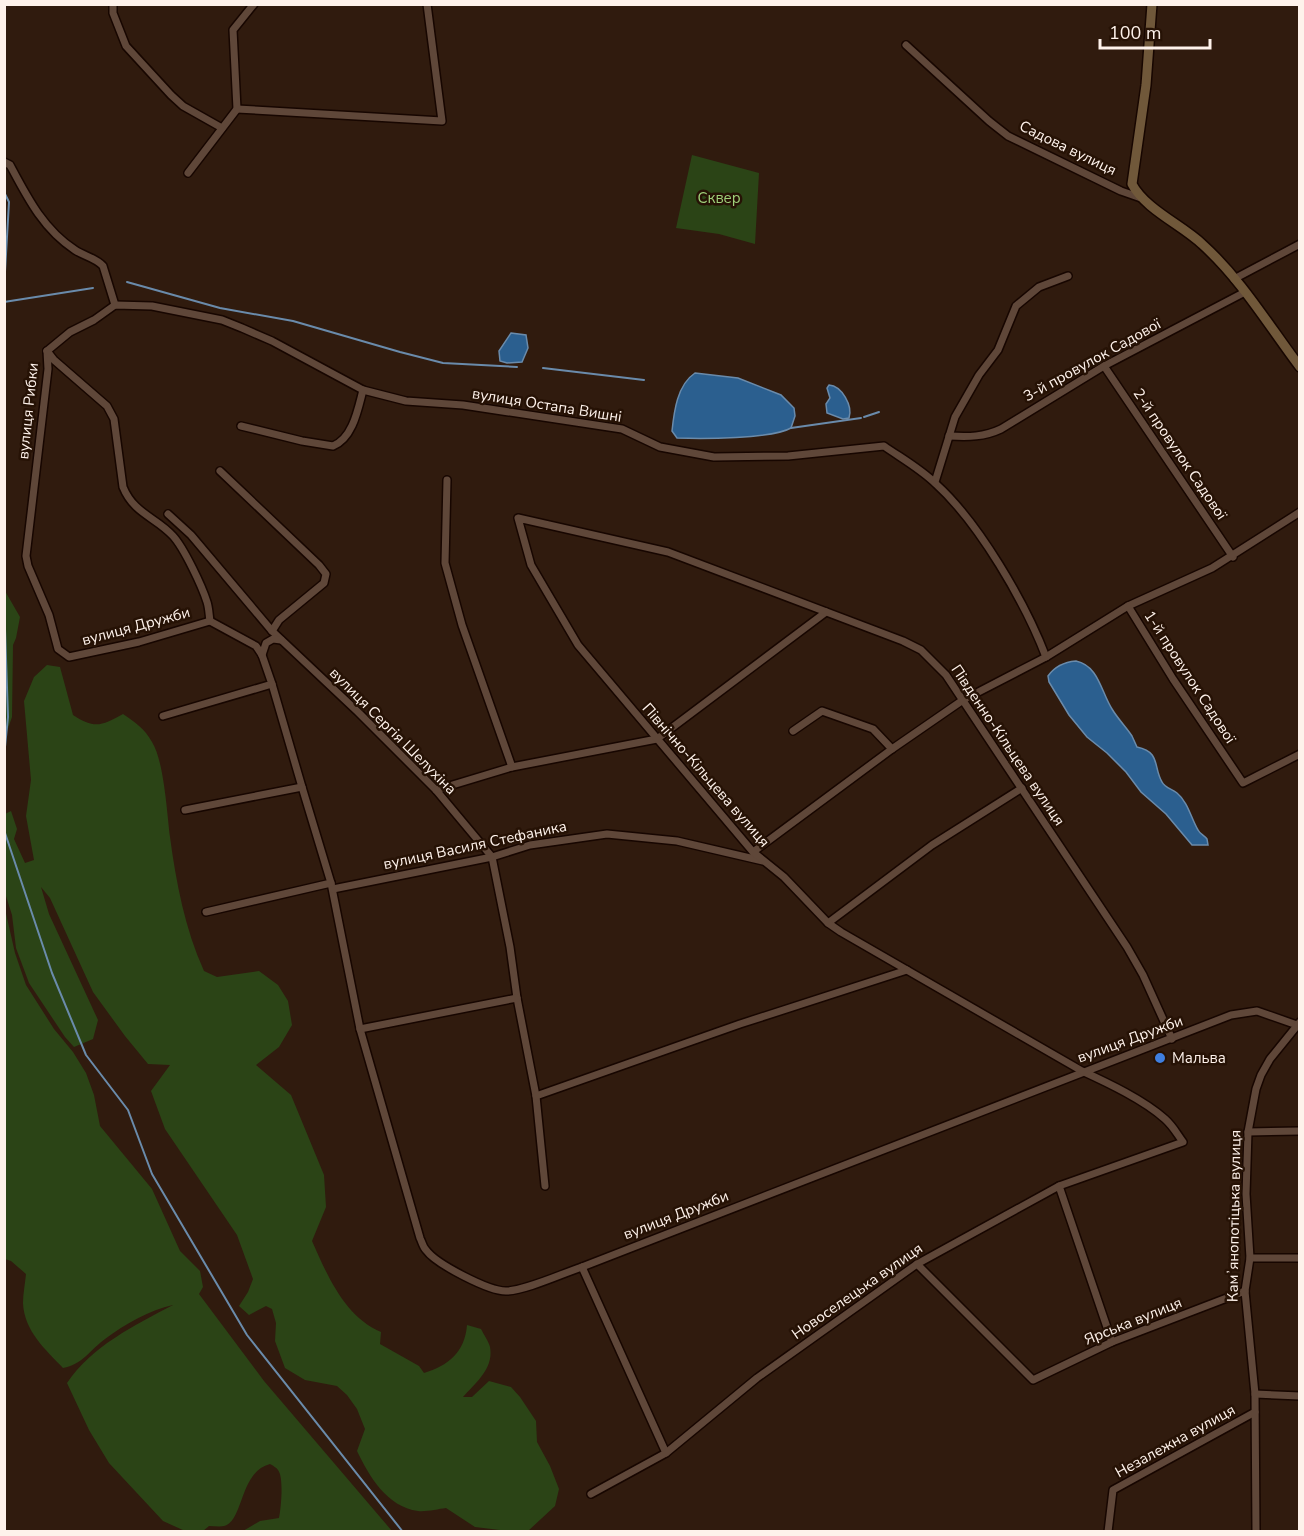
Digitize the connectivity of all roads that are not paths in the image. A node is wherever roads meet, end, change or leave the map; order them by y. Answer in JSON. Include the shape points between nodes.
{"nodes":[{"id":1,"x":113,"y":4,"type":"edge"},
{"id":2,"x":254,"y":4,"type":"edge"},
{"id":3,"x":427,"y":4,"type":"edge"},
{"id":4,"x":1152,"y":4,"type":"edge"},
{"id":5,"x":906,"y":45,"type":"dead end"},
{"id":6,"x":237,"y":109,"type":"junction"},
{"id":7,"x":222,"y":128,"type":"junction"},
{"id":8,"x":4,"y":162,"type":"edge"},
{"id":9,"x":188,"y":173,"type":"dead end"},
{"id":10,"x":1138,"y":194,"type":"junction"},
{"id":11,"x":1299,"y":244,"type":"edge"},
{"id":12,"x":1068,"y":276,"type":"dead end"},
{"id":13,"x":1234,"y":279,"type":"junction"},
{"id":14,"x":1245,"y":292,"type":"junction"},
{"id":15,"x":116,"y":305,"type":"junction"},
{"id":16,"x":47,"y":351,"type":"junction"},
{"id":17,"x":1104,"y":366,"type":"junction"},
{"id":18,"x":1299,"y":368,"type":"edge"},
{"id":19,"x":363,"y":390,"type":"junction"},
{"id":20,"x":241,"y":426,"type":"dead end"},
{"id":21,"x":949,"y":436,"type":"junction"},
{"id":22,"x":220,"y":471,"type":"dead end"},
{"id":23,"x":447,"y":480,"type":"dead end"},
{"id":24,"x":935,"y":482,"type":"junction"},
{"id":25,"x":141,"y":511,"type":"joint"},
{"id":26,"x":1299,"y":512,"type":"edge"},
{"id":27,"x":168,"y":514,"type":"dead end"},
{"id":28,"x":518,"y":518,"type":"joint"},
{"id":29,"x":1233,"y":557,"type":"junction"},
{"id":30,"x":1128,"y":606,"type":"junction"},
{"id":31,"x":826,"y":612,"type":"junction"},
{"id":32,"x":210,"y":621,"type":"junction"},
{"id":33,"x":272,"y":631,"type":"junction"},
{"id":34,"x":281,"y":640,"type":"junction"},
{"id":35,"x":262,"y":655,"type":"junction"},
{"id":36,"x":69,"y":657,"type":"joint"},
{"id":37,"x":1046,"y":657,"type":"junction"},
{"id":38,"x":272,"y":684,"type":"junction"},
{"id":39,"x":963,"y":700,"type":"junction"},
{"id":40,"x":163,"y":716,"type":"dead end"},
{"id":41,"x":793,"y":731,"type":"dead end"},
{"id":42,"x":657,"y":739,"type":"junction"},
{"id":43,"x":892,"y":749,"type":"junction"},
{"id":44,"x":1299,"y":754,"type":"edge"},
{"id":45,"x":512,"y":767,"type":"junction"},
{"id":46,"x":302,"y":787,"type":"junction"},
{"id":47,"x":1022,"y":788,"type":"junction"},
{"id":48,"x":436,"y":790,"type":"junction"},
{"id":49,"x":185,"y":810,"type":"dead end"},
{"id":50,"x":753,"y":852,"type":"junction"},
{"id":51,"x":492,"y":857,"type":"junction"},
{"id":52,"x":765,"y":862,"type":"junction"},
{"id":53,"x":332,"y":886,"type":"junction"},
{"id":54,"x":206,"y":912,"type":"dead end"},
{"id":55,"x":828,"y":923,"type":"junction"},
{"id":56,"x":907,"y":970,"type":"junction"},
{"id":57,"x":517,"y":999,"type":"junction"},
{"id":58,"x":1298,"y":1024,"type":"edge"},
{"id":59,"x":360,"y":1029,"type":"junction"},
{"id":60,"x":1172,"y":1039,"type":"junction"},
{"id":61,"x":1082,"y":1071,"type":"junction"},
{"id":62,"x":536,"y":1096,"type":"junction"},
{"id":63,"x":1299,"y":1131,"type":"edge"},
{"id":64,"x":1248,"y":1132,"type":"junction"},
{"id":65,"x":1183,"y":1142,"type":"joint"},
{"id":66,"x":1059,"y":1185,"type":"junction"},
{"id":67,"x":545,"y":1186,"type":"dead end"},
{"id":68,"x":1250,"y":1258,"type":"junction"},
{"id":69,"x":1299,"y":1258,"type":"edge"},
{"id":70,"x":917,"y":1264,"type":"junction"},
{"id":71,"x":582,"y":1266,"type":"junction"},
{"id":72,"x":1245,"y":1291,"type":"junction"},
{"id":73,"x":1112,"y":1342,"type":"junction"},
{"id":74,"x":1255,"y":1394,"type":"junction"},
{"id":75,"x":1299,"y":1396,"type":"edge"},
{"id":76,"x":1255,"y":1412,"type":"junction"},
{"id":77,"x":666,"y":1453,"type":"junction"},
{"id":78,"x":591,"y":1494,"type":"dead end"},
{"id":79,"x":1108,"y":1532,"type":"edge"},
{"id":80,"x":1256,"y":1532,"type":"edge"}],
"edges":[{"from":1,"to":7,"type":"street","via":[[126,46],[183,106]]},
{"from":2,"to":6,"type":"street","via":[[233,30]]},
{"from":3,"to":6,"type":"street","via":[[442,121]]},
{"from":4,"to":10,"type":"main road","via":[[1132,184]]},
{"from":5,"to":10,"type":"street","name":"Садова вулиця","via":[[1008,136],[1121,191]]},
{"from":6,"to":7,"type":"street"},
{"from":7,"to":9,"type":"street"},
{"from":8,"to":15,"type":"street","via":[[10,165],[45,224],[74,250],[103,266]]},
{"from":10,"to":13,"type":"main road","name":"Садова вулиця","via":[[1202,244]]},
{"from":11,"to":13,"type":"street"},
{"from":12,"to":21,"type":"street","via":[[1039,287],[1016,306],[998,350],[968,393]]},
{"from":13,"to":14,"type":"main road","name":"Садова вулиця"},
{"from":14,"to":17,"type":"street","name":"3-й провулок Садової"},
{"from":14,"to":18,"type":"main road","name":"Садова вулиця"},
{"from":15,"to":16,"type":"street","via":[[70,332]]},
{"from":15,"to":19,"type":"street","name":"вулиця Остапа Вишні","via":[[152,306],[222,320],[272,341]]},
{"from":16,"to":25,"type":"street","name":"вулиця Рибки","via":[[111,413],[123,487]]},
{"from":16,"to":36,"type":"street","name":"вулиця Рибки","via":[[26,556],[58,649]]},
{"from":17,"to":21,"type":"street","name":"3-й провулок Садової","via":[[990,435]]},
{"from":17,"to":29,"type":"street","name":"2-й провулок Садової"},
{"from":19,"to":20,"type":"street","via":[[348,433],[337,445]]},
{"from":19,"to":24,"type":"street","name":"вулиця Остапа Вишні","via":[[406,401],[463,405],[622,429],[660,447],[714,457],[788,456],[884,446]]},
{"from":21,"to":24,"type":"street"},
{"from":22,"to":33,"type":"street","via":[[325,571],[324,583],[279,620]]},
{"from":23,"to":45,"type":"street","via":[[445,563],[462,625]]},
{"from":24,"to":37,"type":"street","name":"вулиця Остапа Вишні","via":[[992,555],[1024,608]]},
{"from":25,"to":32,"type":"street","name":"вулиця Дружби","via":[[172,535],[184,554],[208,604]]},
{"from":26,"to":29,"type":"street","name":"1-й провулок Садової"},
{"from":27,"to":33,"type":"street","name":"вулиця Сергія Шелухіна","via":[[191,535]]},
{"from":28,"to":31,"type":"street","name":"Південно-Кільцева вулиця","via":[[668,552]]},
{"from":28,"to":42,"type":"street","name":"Північно-Кільцева вулиця","via":[[531,565],[578,645]]},
{"from":29,"to":30,"type":"street","name":"1-й провулок Садової"},
{"from":30,"to":37,"type":"street"},
{"from":30,"to":44,"type":"street","name":"1-й провулок Садової","via":[[1243,783]]},
{"from":31,"to":39,"type":"street","name":"Південно-Кільцева вулиця","via":[[921,650],[946,675]]},
{"from":31,"to":42,"type":"street"},
{"from":32,"to":35,"type":"street","name":"вулиця Дружби","via":[[252,642]]},
{"from":32,"to":36,"type":"street","name":"вулиця Дружби"},
{"from":33,"to":34,"type":"street","name":"вулиця Сергія Шелухіна"},
{"from":34,"to":35,"type":"street","via":[[266,643]]},
{"from":34,"to":48,"type":"street","name":"вулиця Сергія Шелухіна"},
{"from":35,"to":38,"type":"street","name":"вулиця Дружби"},
{"from":37,"to":39,"type":"street"},
{"from":38,"to":40,"type":"street"},
{"from":38,"to":46,"type":"street","name":"вулиця Дружби"},
{"from":39,"to":43,"type":"street"},
{"from":39,"to":47,"type":"street","name":"Південно-Кільцева вулиця"},
{"from":41,"to":43,"type":"street","via":[[822,711],[873,729]]},
{"from":42,"to":45,"type":"street"},
{"from":42,"to":50,"type":"street","name":"Північно-Кільцева вулиця"},
{"from":43,"to":50,"type":"street"},
{"from":45,"to":48,"type":"street"},
{"from":46,"to":49,"type":"street"},
{"from":46,"to":53,"type":"street","name":"вулиця Дружби"},
{"from":47,"to":55,"type":"street","via":[[932,845]]},
{"from":47,"to":60,"type":"street","name":"Південно-Кільцева вулиця","via":[[1127,947]]},
{"from":48,"to":51,"type":"street","name":"вулиця Сергія Шелухіна"},
{"from":50,"to":52,"type":"street","name":"Північно-Кільцева вулиця"},
{"from":51,"to":52,"type":"street","name":"вулиця Василя Стефаника","via":[[530,845],[607,834],[677,841]]},
{"from":51,"to":53,"type":"street","name":"вулиця Василя Стефаника"},
{"from":51,"to":57,"type":"street","name":"вулиця Сергія Шелухіна"},
{"from":52,"to":55,"type":"street","name":"Північно-Кільцева вулиця"},
{"from":53,"to":54,"type":"street"},
{"from":53,"to":59,"type":"street","name":"вулиця Дружби"},
{"from":55,"to":56,"type":"street","name":"Північно-Кільцева вулиця"},
{"from":56,"to":61,"type":"street","name":"Північно-Кільцева вулиця"},
{"from":56,"to":62,"type":"street"},
{"from":57,"to":59,"type":"street"},
{"from":57,"to":62,"type":"street","name":"вулиця Сергія Шелухіна"},
{"from":58,"to":60,"type":"street","name":"вулиця Дружби","via":[[1248,1011]]},
{"from":58,"to":64,"type":"street","name":"Камʼянопотіцька вулиця","via":[[1261,1075]]},
{"from":59,"to":71,"type":"street","name":"вулиця Дружби","via":[[426,1251],[438,1262],[491,1288],[506,1291]]},
{"from":60,"to":61,"type":"street","name":"вулиця Дружби"},
{"from":61,"to":65,"type":"street","name":"Північно-Кільцева вулиця","via":[[1151,1108]]},
{"from":61,"to":71,"type":"street","name":"вулиця Дружби"},
{"from":62,"to":67,"type":"street","name":"вулиця Сергія Шелухіна"},
{"from":63,"to":64,"type":"street"},
{"from":64,"to":68,"type":"street","name":"Камʼянопотіцька вулиця"},
{"from":65,"to":66,"type":"street","name":"Новоселецька вулиця"},
{"from":66,"to":70,"type":"street","name":"Новоселецька вулиця"},
{"from":66,"to":73,"type":"street"},
{"from":68,"to":69,"type":"street"},
{"from":68,"to":72,"type":"street","name":"Камʼянопотіцька вулиця"},
{"from":70,"to":73,"type":"street","name":"Ярська вулиця","via":[[1033,1380]]},
{"from":70,"to":77,"type":"street","name":"Новоселецька вулиця","via":[[757,1378]]},
{"from":71,"to":77,"type":"street"},
{"from":72,"to":73,"type":"street","name":"Ярська вулиця"},
{"from":72,"to":74,"type":"street","name":"Камʼянопотіцька вулиця"},
{"from":74,"to":75,"type":"street"},
{"from":74,"to":76,"type":"street","name":"Камʼянопотіцька вулиця"},
{"from":76,"to":79,"type":"street","name":"Незалежна вулиця","via":[[1113,1490]]},
{"from":76,"to":80,"type":"street","name":"Камʼянопотіцька вулиця"},
{"from":77,"to":78,"type":"street","name":"Новоселецька вулиця"}]}
